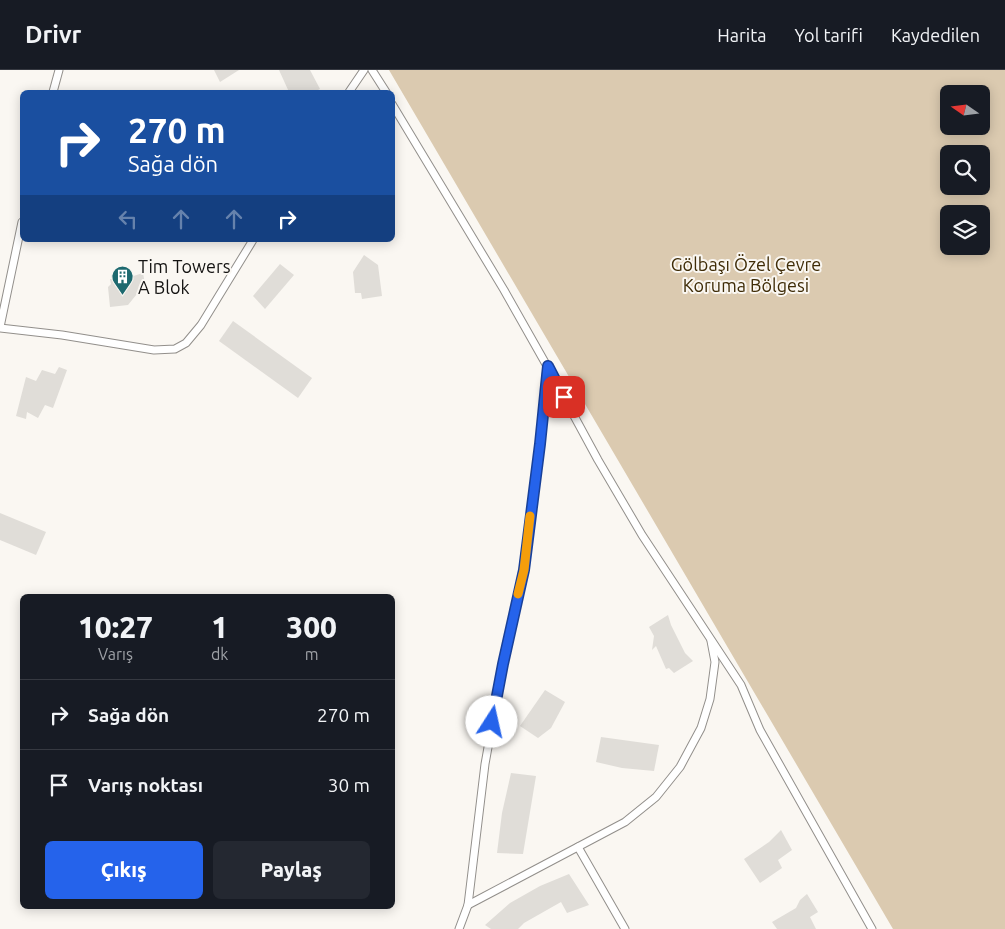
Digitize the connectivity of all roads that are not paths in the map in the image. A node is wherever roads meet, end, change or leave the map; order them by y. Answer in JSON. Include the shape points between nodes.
{"nodes":[{"id":1,"x":59,"y":70,"type":"edge"},
{"id":2,"x":364,"y":70,"type":"edge"},
{"id":3,"x":372,"y":70,"type":"edge"},
{"id":4,"x":54,"y":90,"type":"edge"},
{"id":5,"x":350,"y":90,"type":"edge"},
{"id":6,"x":385,"y":90,"type":"edge"},
{"id":7,"x":395,"y":109,"type":"edge"},
{"id":8,"x":20,"y":232,"type":"edge"},
{"id":9,"x":251,"y":242,"type":"edge"},
{"id":10,"x":0,"y":328,"type":"edge"},
{"id":11,"x":548,"y":366,"type":"junction"},
{"id":12,"x":710,"y":636,"type":"junction"},
{"id":13,"x":578,"y":847,"type":"junction"},
{"id":14,"x":468,"y":905,"type":"junction"},
{"id":15,"x":459,"y":929,"type":"edge"},
{"id":16,"x":625,"y":929,"type":"edge"},
{"id":17,"x":872,"y":929,"type":"edge"}],
"edges":[{"from":1,"to":4,"type":"street"},
{"from":2,"to":5,"type":"street"},
{"from":3,"to":6,"type":"street"},
{"from":7,"to":11,"type":"street"},
{"from":8,"to":10,"type":"street"},
{"from":9,"to":10,"type":"street","via":[[201,325],[186,343],[175,349],[154,350]]},
{"from":11,"to":12,"type":"street","via":[[642,535]]},
{"from":11,"to":14,"type":"street","via":[[524,570],[485,764]]},
{"from":12,"to":13,"type":"street","via":[[716,662],[710,699],[700,728],[680,767],[656,797],[625,822]]},
{"from":12,"to":17,"type":"street","via":[[741,685],[760,730]]},
{"from":13,"to":14,"type":"street"},
{"from":13,"to":16,"type":"street"},
{"from":14,"to":15,"type":"street"}]}
